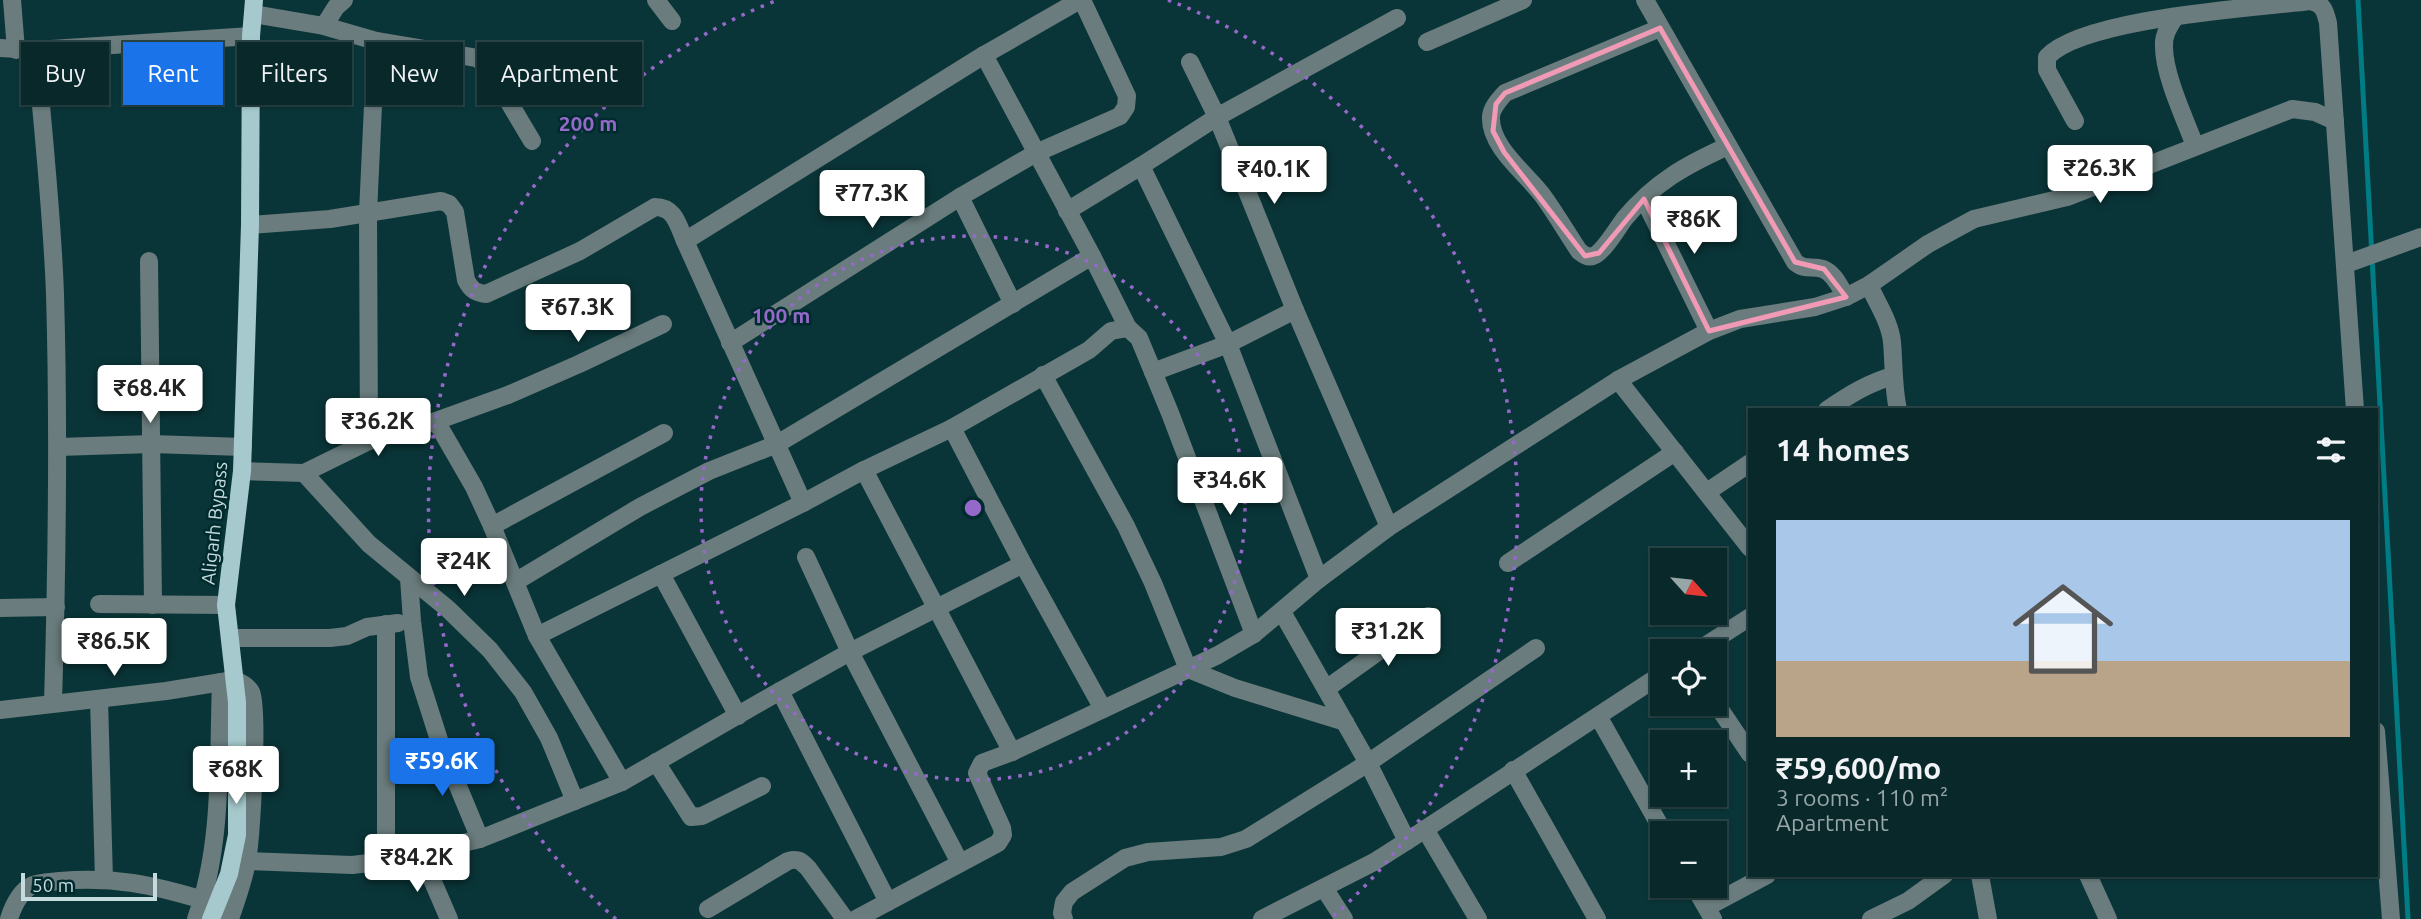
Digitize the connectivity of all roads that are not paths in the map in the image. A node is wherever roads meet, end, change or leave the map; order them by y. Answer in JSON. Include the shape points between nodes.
{"nodes":[{"id":1,"x":12,"y":0,"type":"edge"},
{"id":2,"x":344,"y":0,"type":"edge"},
{"id":3,"x":656,"y":0,"type":"edge"},
{"id":4,"x":1081,"y":0,"type":"edge"},
{"id":5,"x":1523,"y":0,"type":"edge"},
{"id":6,"x":1645,"y":0,"type":"edge"},
{"id":7,"x":254,"y":7,"type":"edge"},
{"id":8,"x":2175,"y":17,"type":"junction"},
{"id":9,"x":1397,"y":18,"type":"dead end"},
{"id":10,"x":672,"y":21,"type":"dead end"},
{"id":11,"x":324,"y":26,"type":"junction"},
{"id":12,"x":1660,"y":28,"type":"junction"},
{"id":13,"x":251,"y":36,"type":"junction"},
{"id":14,"x":376,"y":41,"type":"junction"},
{"id":15,"x":1427,"y":42,"type":"dead end"},
{"id":16,"x":109,"y":45,"type":"edge"},
{"id":17,"x":8,"y":49,"type":"edge"},
{"id":18,"x":984,"y":55,"type":"junction"},
{"id":19,"x":1190,"y":62,"type":"dead end"},
{"id":20,"x":41,"y":105,"type":"edge"},
{"id":21,"x":1217,"y":117,"type":"junction"},
{"id":22,"x":2075,"y":121,"type":"dead end"},
{"id":23,"x":2335,"y":121,"type":"junction"},
{"id":24,"x":532,"y":141,"type":"dead end"},
{"id":25,"x":1728,"y":146,"type":"junction"},
{"id":26,"x":2195,"y":146,"type":"junction"},
{"id":27,"x":1036,"y":153,"type":"junction"},
{"id":28,"x":1140,"y":166,"type":"junction"},
{"id":29,"x":960,"y":197,"type":"junction"},
{"id":30,"x":1644,"y":199,"type":"junction"},
{"id":31,"x":1067,"y":211,"type":"junction"},
{"id":32,"x":368,"y":213,"type":"junction"},
{"id":33,"x":250,"y":225,"type":"junction"},
{"id":34,"x":2421,"y":237,"type":"edge"},
{"id":35,"x":685,"y":241,"type":"junction"},
{"id":36,"x":1092,"y":256,"type":"junction"},
{"id":37,"x":2361,"y":259,"type":"junction"},
{"id":38,"x":149,"y":261,"type":"dead end"},
{"id":39,"x":1869,"y":285,"type":"junction"},
{"id":40,"x":1846,"y":297,"type":"junction"},
{"id":41,"x":1013,"y":304,"type":"junction"},
{"id":42,"x":1295,"y":310,"type":"junction"},
{"id":43,"x":663,"y":324,"type":"dead end"},
{"id":44,"x":1128,"y":328,"type":"junction"},
{"id":45,"x":1709,"y":331,"type":"junction"},
{"id":46,"x":730,"y":343,"type":"junction"},
{"id":47,"x":1228,"y":344,"type":"junction"},
{"id":48,"x":1153,"y":372,"type":"junction"},
{"id":49,"x":1043,"y":375,"type":"junction"},
{"id":50,"x":1893,"y":376,"type":"junction"},
{"id":51,"x":1618,"y":380,"type":"junction"},
{"id":52,"x":1830,"y":408,"type":"edge"},
{"id":53,"x":1898,"y":408,"type":"edge"},
{"id":54,"x":2355,"y":408,"type":"edge"},
{"id":55,"x":436,"y":421,"type":"junction"},
{"id":56,"x":952,"y":428,"type":"junction"},
{"id":57,"x":664,"y":433,"type":"dead end"},
{"id":58,"x":369,"y":441,"type":"junction"},
{"id":59,"x":152,"y":444,"type":"junction"},
{"id":60,"x":778,"y":444,"type":"junction"},
{"id":61,"x":58,"y":447,"type":"junction"},
{"id":62,"x":243,"y":447,"type":"junction"},
{"id":63,"x":1675,"y":452,"type":"junction"},
{"id":64,"x":1748,"y":464,"type":"edge"},
{"id":65,"x":864,"y":470,"type":"junction"},
{"id":66,"x":242,"y":471,"type":"junction"},
{"id":67,"x":304,"y":473,"type":"junction"},
{"id":68,"x":1707,"y":492,"type":"junction"},
{"id":69,"x":803,"y":503,"type":"junction"},
{"id":70,"x":492,"y":526,"type":"junction"},
{"id":71,"x":1389,"y":527,"type":"junction"},
{"id":72,"x":1748,"y":545,"type":"edge"},
{"id":73,"x":806,"y":557,"type":"dead end"},
{"id":74,"x":1508,"y":563,"type":"dead end"},
{"id":75,"x":1023,"y":564,"type":"junction"},
{"id":76,"x":661,"y":574,"type":"junction"},
{"id":77,"x":410,"y":578,"type":"junction"},
{"id":78,"x":1319,"y":579,"type":"junction"},
{"id":79,"x":515,"y":582,"type":"junction"},
{"id":80,"x":99,"y":604,"type":"dead end"},
{"id":81,"x":153,"y":604,"type":"junction"},
{"id":82,"x":226,"y":606,"type":"junction"},
{"id":83,"x":56,"y":607,"type":"junction"},
{"id":84,"x":0,"y":608,"type":"edge"},
{"id":85,"x":937,"y":608,"type":"junction"},
{"id":86,"x":1282,"y":612,"type":"junction"},
{"id":87,"x":1428,"y":616,"type":"dead end"},
{"id":88,"x":1748,"y":618,"type":"edge"},
{"id":89,"x":412,"y":621,"type":"junction"},
{"id":90,"x":386,"y":624,"type":"junction"},
{"id":91,"x":1254,"y":634,"type":"junction"},
{"id":92,"x":537,"y":636,"type":"junction"},
{"id":93,"x":230,"y":638,"type":"junction"},
{"id":94,"x":1716,"y":639,"type":"edge"},
{"id":95,"x":1536,"y":648,"type":"dead end"},
{"id":96,"x":850,"y":652,"type":"junction"},
{"id":97,"x":1188,"y":669,"type":"junction"},
{"id":98,"x":227,"y":681,"type":"junction"},
{"id":99,"x":1650,"y":682,"type":"edge"},
{"id":100,"x":1326,"y":689,"type":"junction"},
{"id":101,"x":780,"y":691,"type":"junction"},
{"id":102,"x":99,"y":699,"type":"junction"},
{"id":103,"x":53,"y":703,"type":"junction"},
{"id":104,"x":1103,"y":709,"type":"junction"},
{"id":105,"x":0,"y":710,"type":"edge"},
{"id":106,"x":738,"y":716,"type":"junction"},
{"id":107,"x":1598,"y":716,"type":"junction"},
{"id":108,"x":1724,"y":716,"type":"edge"},
{"id":109,"x":1345,"y":722,"type":"junction"},
{"id":110,"x":1748,"y":751,"type":"edge"},
{"id":111,"x":1012,"y":752,"type":"junction"},
{"id":112,"x":2378,"y":757,"type":"edge"},
{"id":113,"x":656,"y":762,"type":"junction"},
{"id":114,"x":1368,"y":763,"type":"junction"},
{"id":115,"x":1514,"y":770,"type":"junction"},
{"id":116,"x":622,"y":782,"type":"junction"},
{"id":117,"x":762,"y":786,"type":"dead end"},
{"id":118,"x":575,"y":801,"type":"junction"},
{"id":119,"x":1657,"y":821,"type":"edge"},
{"id":120,"x":1425,"y":829,"type":"junction"},
{"id":121,"x":480,"y":839,"type":"junction"},
{"id":122,"x":1406,"y":841,"type":"junction"},
{"id":123,"x":421,"y":854,"type":"junction"},
{"id":124,"x":386,"y":861,"type":"junction"},
{"id":125,"x":247,"y":862,"type":"junction"},
{"id":126,"x":960,"y":863,"type":"junction"},
{"id":127,"x":1764,"y":877,"type":"edge"},
{"id":128,"x":1941,"y":877,"type":"edge"},
{"id":129,"x":1980,"y":877,"type":"edge"},
{"id":130,"x":2089,"y":877,"type":"edge"},
{"id":131,"x":104,"y":880,"type":"junction"},
{"id":132,"x":1324,"y":888,"type":"junction"},
{"id":133,"x":203,"y":900,"type":"junction"},
{"id":134,"x":888,"y":902,"type":"junction"},
{"id":135,"x":708,"y":909,"type":"dead end"},
{"id":136,"x":1710,"y":913,"type":"edge"},
{"id":137,"x":9,"y":919,"type":"edge"},
{"id":138,"x":196,"y":919,"type":"edge"},
{"id":139,"x":211,"y":919,"type":"edge"},
{"id":140,"x":230,"y":919,"type":"edge"},
{"id":141,"x":449,"y":919,"type":"edge"},
{"id":142,"x":845,"y":919,"type":"edge"},
{"id":143,"x":856,"y":919,"type":"edge"},
{"id":144,"x":1064,"y":919,"type":"edge"},
{"id":145,"x":1262,"y":919,"type":"edge"},
{"id":146,"x":1344,"y":919,"type":"edge"},
{"id":147,"x":1478,"y":919,"type":"edge"},
{"id":148,"x":1597,"y":919,"type":"edge"},
{"id":149,"x":1871,"y":919,"type":"edge"},
{"id":150,"x":1988,"y":919,"type":"edge"},
{"id":151,"x":2108,"y":919,"type":"edge"},
{"id":152,"x":2391,"y":919,"type":"edge"}],
"edges":[{"from":1,"to":17,"type":"street"},
{"from":2,"to":11,"type":"street"},
{"from":3,"to":10,"type":"street"},
{"from":4,"to":18,"type":"street"},
{"from":4,"to":27,"type":"street","via":[[1127,96],[1126,107],[1120,116]]},
{"from":5,"to":15,"type":"street"},
{"from":6,"to":12,"type":"street"},
{"from":7,"to":11,"type":"street"},
{"from":7,"to":13,"type":"main road","name":"Aligarh Bypass"},
{"from":8,"to":22,"type":"street","via":[[2121,24],[2052,51],[2047,70]]},
{"from":8,"to":23,"type":"street","via":[[2320,3],[2328,23]]},
{"from":8,"to":26,"type":"street","via":[[2163,45]]},
{"from":9,"to":21,"type":"street"},
{"from":11,"to":14,"type":"street"},
{"from":12,"to":25,"type":"street"},
{"from":12,"to":30,"type":"street","via":[[1505,93],[1491,115],[1504,152],[1585,256],[1598,253]]},
{"from":13,"to":16,"type":"street"},
{"from":13,"to":33,"type":"main road","name":"Aligarh Bypass"},
{"from":14,"to":24,"type":"street","via":[[477,58],[488,67]]},
{"from":14,"to":32,"type":"street"},
{"from":18,"to":27,"type":"street"},
{"from":18,"to":35,"type":"street"},
{"from":19,"to":21,"type":"street"},
{"from":20,"to":61,"type":"street","via":[[55,292]]},
{"from":21,"to":28,"type":"street"},
{"from":21,"to":42,"type":"street"},
{"from":23,"to":26,"type":"street","via":[[2292,109]]},
{"from":23,"to":37,"type":"street"},
{"from":25,"to":30,"type":"street","via":[[1669,176]]},
{"from":25,"to":40,"type":"street","via":[[1795,262],[1806,269],[1824,269]]},
{"from":26,"to":39,"type":"street","via":[[2067,197],[1974,219]]},
{"from":27,"to":29,"type":"street"},
{"from":27,"to":31,"type":"street"},
{"from":28,"to":31,"type":"street"},
{"from":28,"to":47,"type":"street"},
{"from":29,"to":41,"type":"street"},
{"from":29,"to":46,"type":"street"},
{"from":30,"to":45,"type":"street"},
{"from":31,"to":36,"type":"street"},
{"from":32,"to":33,"type":"street"},
{"from":32,"to":35,"type":"street","via":[[441,201],[449,204],[455,212],[466,280],[477,293],[486,294],[580,251],[655,207],[672,213]]},
{"from":32,"to":58,"type":"street"},
{"from":33,"to":62,"type":"main road","name":"Aligarh Bypass"},
{"from":34,"to":37,"type":"street"},
{"from":35,"to":46,"type":"street"},
{"from":36,"to":41,"type":"street"},
{"from":36,"to":44,"type":"street"},
{"from":37,"to":54,"type":"street"},
{"from":38,"to":59,"type":"street"},
{"from":39,"to":40,"type":"street"},
{"from":39,"to":50,"type":"street","via":[[1892,341]]},
{"from":40,"to":45,"type":"street","via":[[1740,319]]},
{"from":41,"to":60,"type":"street"},
{"from":42,"to":47,"type":"street"},
{"from":42,"to":71,"type":"street"},
{"from":43,"to":55,"type":"street","via":[[520,390]]},
{"from":44,"to":48,"type":"street","via":[[1139,338]]},
{"from":44,"to":49,"type":"street","via":[[1111,331],[1089,350]]},
{"from":45,"to":51,"type":"street"},
{"from":46,"to":60,"type":"street"},
{"from":47,"to":48,"type":"street"},
{"from":47,"to":78,"type":"street"},
{"from":48,"to":91,"type":"street"},
{"from":49,"to":56,"type":"street"},
{"from":49,"to":97,"type":"street","via":[[1131,538]]},
{"from":50,"to":52,"type":"street","via":[[1856,390]]},
{"from":50,"to":53,"type":"street"},
{"from":51,"to":63,"type":"street"},
{"from":51,"to":71,"type":"street"},
{"from":55,"to":58,"type":"street"},
{"from":55,"to":70,"type":"street"},
{"from":56,"to":65,"type":"street"},
{"from":56,"to":75,"type":"street"},
{"from":57,"to":70,"type":"street"},
{"from":58,"to":67,"type":"street"},
{"from":59,"to":61,"type":"street"},
{"from":59,"to":62,"type":"street"},
{"from":59,"to":81,"type":"street"},
{"from":60,"to":69,"type":"street"},
{"from":60,"to":79,"type":"street","via":[[663,495]]},
{"from":61,"to":83,"type":"street"},
{"from":62,"to":66,"type":"main road","name":"Aligarh Bypass"},
{"from":63,"to":68,"type":"street"},
{"from":63,"to":74,"type":"street"},
{"from":64,"to":68,"type":"street"},
{"from":65,"to":69,"type":"street"},
{"from":65,"to":85,"type":"street"},
{"from":66,"to":67,"type":"street"},
{"from":66,"to":82,"type":"main road","name":"Aligarh Bypass"},
{"from":67,"to":77,"type":"street","via":[[369,544]]},
{"from":68,"to":72,"type":"street"},
{"from":69,"to":76,"type":"street"},
{"from":70,"to":79,"type":"street"},
{"from":71,"to":78,"type":"street"},
{"from":73,"to":96,"type":"street"},
{"from":75,"to":85,"type":"street"},
{"from":75,"to":104,"type":"street"},
{"from":76,"to":92,"type":"street"},
{"from":76,"to":106,"type":"street"},
{"from":77,"to":89,"type":"street"},
{"from":77,"to":118,"type":"street","via":[[490,650],[523,692],[549,738]]},
{"from":78,"to":86,"type":"street"},
{"from":79,"to":92,"type":"street"},
{"from":80,"to":81,"type":"street"},
{"from":81,"to":82,"type":"street"},
{"from":82,"to":93,"type":"main road","name":"Aligarh Bypass"},
{"from":83,"to":84,"type":"street"},
{"from":83,"to":103,"type":"street"},
{"from":85,"to":96,"type":"street"},
{"from":85,"to":111,"type":"street"},
{"from":86,"to":91,"type":"street"},
{"from":86,"to":100,"type":"street"},
{"from":87,"to":100,"type":"street"},
{"from":88,"to":94,"type":"street"},
{"from":89,"to":90,"type":"street"},
{"from":89,"to":121,"type":"street","via":[[419,677],[440,743]]},
{"from":90,"to":93,"type":"street","via":[[330,638]]},
{"from":90,"to":124,"type":"street"},
{"from":91,"to":97,"type":"street"},
{"from":92,"to":116,"type":"street"},
{"from":93,"to":98,"type":"main road","name":"Aligarh Bypass"},
{"from":95,"to":114,"type":"street"},
{"from":96,"to":101,"type":"street"},
{"from":96,"to":126,"type":"street"},
{"from":97,"to":104,"type":"street"},
{"from":97,"to":109,"type":"street"},
{"from":98,"to":102,"type":"street"},
{"from":98,"to":125,"type":"street","via":[[243,683],[251,692],[253,706]]},
{"from":98,"to":133,"type":"street","via":[[212,860]]},
{"from":98,"to":139,"type":"main road","name":"Aligarh Bypass","via":[[237,702],[237,835],[229,874]]},
{"from":99,"to":107,"type":"street"},
{"from":100,"to":109,"type":"street"},
{"from":101,"to":106,"type":"street"},
{"from":101,"to":134,"type":"street"},
{"from":102,"to":103,"type":"street"},
{"from":102,"to":131,"type":"street"},
{"from":103,"to":105,"type":"street"},
{"from":104,"to":111,"type":"street"},
{"from":106,"to":113,"type":"street"},
{"from":107,"to":115,"type":"street"},
{"from":107,"to":119,"type":"street"},
{"from":108,"to":110,"type":"street"},
{"from":109,"to":114,"type":"street"},
{"from":111,"to":126,"type":"street","via":[[982,763],[977,773],[1003,835],[998,843]]},
{"from":112,"to":152,"type":"street"},
{"from":113,"to":116,"type":"street"},
{"from":113,"to":117,"type":"street","via":[[691,817]]},
{"from":114,"to":122,"type":"street"},
{"from":114,"to":144,"type":"street","via":[[1246,839],[1222,847],[1125,858],[1072,892],[1064,902]]},
{"from":115,"to":120,"type":"street"},
{"from":115,"to":148,"type":"street"},
{"from":116,"to":118,"type":"street"},
{"from":118,"to":121,"type":"street"},
{"from":120,"to":122,"type":"street"},
{"from":120,"to":147,"type":"street"},
{"from":121,"to":123,"type":"street"},
{"from":122,"to":132,"type":"street"},
{"from":123,"to":124,"type":"street"},
{"from":123,"to":141,"type":"street"},
{"from":124,"to":125,"type":"street","via":[[330,865]]},
{"from":125,"to":140,"type":"street"},
{"from":126,"to":134,"type":"street"},
{"from":127,"to":136,"type":"street"},
{"from":128,"to":149,"type":"street","via":[[1908,901]]},
{"from":129,"to":150,"type":"street"},
{"from":130,"to":151,"type":"street"},
{"from":131,"to":133,"type":"street","via":[[152,885]]},
{"from":131,"to":137,"type":"street","via":[[34,884],[19,896]]},
{"from":132,"to":145,"type":"street"},
{"from":132,"to":146,"type":"street"},
{"from":133,"to":138,"type":"street"},
{"from":134,"to":143,"type":"street"},
{"from":135,"to":142,"type":"street","via":[[795,859],[808,868]]}]}
